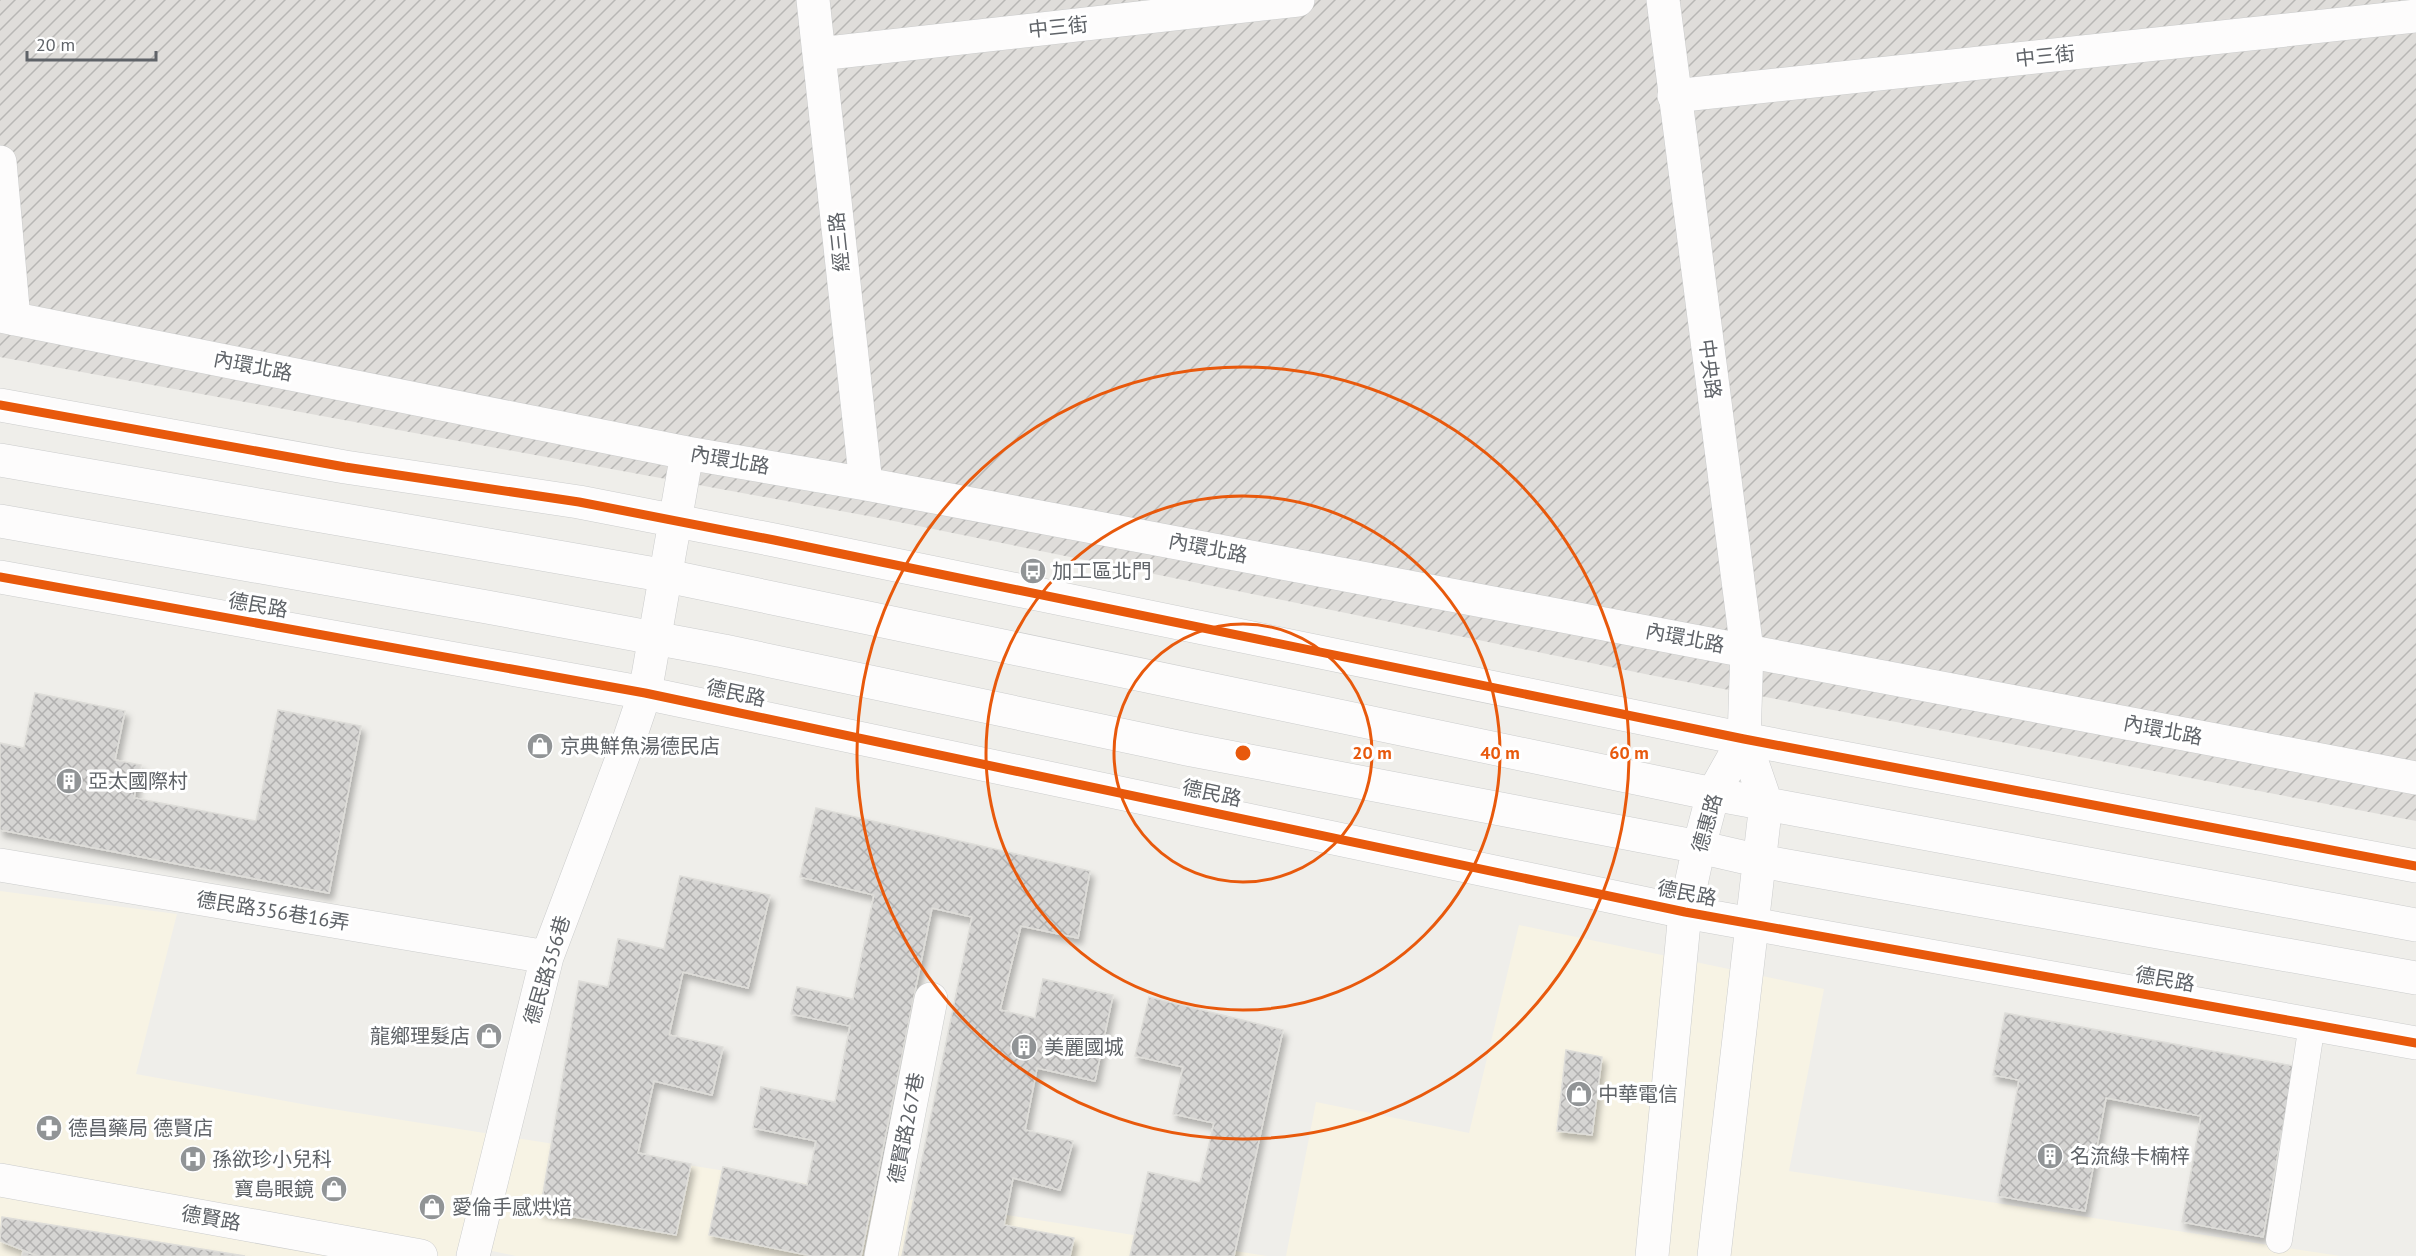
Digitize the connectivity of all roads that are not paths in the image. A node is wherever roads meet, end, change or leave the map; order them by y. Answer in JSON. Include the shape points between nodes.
{"nodes":[{"id":1,"x":813,"y":0,"type":"edge"},
{"id":2,"x":1298,"y":0,"type":"edge"},
{"id":3,"x":1663,"y":0,"type":"edge"},
{"id":4,"x":2416,"y":16,"type":"edge"},
{"id":5,"x":819,"y":54,"type":"junction"},
{"id":6,"x":1674,"y":96,"type":"junction"},
{"id":7,"x":0,"y":162,"type":"edge"},
{"id":8,"x":7,"y":318,"type":"edge"},
{"id":9,"x":0,"y":405,"type":"edge"},
{"id":10,"x":687,"y":453,"type":"junction"},
{"id":11,"x":0,"y":460,"type":"edge"},
{"id":12,"x":866,"y":484,"type":"junction"},
{"id":13,"x":0,"y":521,"type":"edge"},
{"id":14,"x":676,"y":521,"type":"junction"},
{"id":15,"x":667,"y":576,"type":"junction"},
{"id":16,"x":0,"y":577,"type":"edge"},
{"id":17,"x":655,"y":638,"type":"junction"},
{"id":18,"x":1747,"y":650,"type":"junction"},
{"id":19,"x":645,"y":693,"type":"junction"},
{"id":20,"x":1744,"y":739,"type":"junction"},
{"id":21,"x":2416,"y":778,"type":"edge"},
{"id":22,"x":1713,"y":794,"type":"junction"},
{"id":23,"x":1766,"y":803,"type":"junction"},
{"id":24,"x":1699,"y":847,"type":"junction"},
{"id":25,"x":1760,"y":861,"type":"junction"},
{"id":26,"x":0,"y":865,"type":"edge"},
{"id":27,"x":2416,"y":866,"type":"edge"},
{"id":28,"x":1685,"y":912,"type":"junction"},
{"id":29,"x":1750,"y":923,"type":"junction"},
{"id":30,"x":2416,"y":925,"type":"edge"},
{"id":31,"x":547,"y":957,"type":"junction"},
{"id":32,"x":2416,"y":978,"type":"edge"},
{"id":33,"x":931,"y":999,"type":"dead end"},
{"id":34,"x":2313,"y":1024,"type":"junction"},
{"id":35,"x":2416,"y":1043,"type":"edge"},
{"id":36,"x":0,"y":1180,"type":"edge"},
{"id":37,"x":2279,"y":1240,"type":"dead end"},
{"id":38,"x":422,"y":1256,"type":"edge"},
{"id":39,"x":473,"y":1256,"type":"edge"},
{"id":40,"x":881,"y":1256,"type":"edge"},
{"id":41,"x":1652,"y":1256,"type":"edge"},
{"id":42,"x":1714,"y":1256,"type":"edge"}],
"edges":[{"from":1,"to":5,"type":"street","name":"經三路"},
{"from":2,"to":5,"type":"street","name":"中三街"},
{"from":3,"to":6,"type":"street","name":"中央路"},
{"from":4,"to":6,"type":"street","name":"中三街"},
{"from":5,"to":12,"type":"street","name":"經三路"},
{"from":6,"to":18,"type":"street","name":"中央路"},
{"from":7,"to":8,"type":"street"},
{"from":8,"to":10,"type":"street","name":"內環北路"},
{"from":9,"to":14,"type":"street"},
{"from":10,"to":12,"type":"street","name":"內環北路"},
{"from":10,"to":14,"type":"street","name":"德民路356巷"},
{"from":11,"to":15,"type":"street"},
{"from":12,"to":18,"type":"street","name":"內環北路"},
{"from":13,"to":17,"type":"street","name":"德民路"},
{"from":14,"to":15,"type":"street","name":"德民路356巷"},
{"from":14,"to":20,"type":"street"},
{"from":15,"to":17,"type":"street","name":"德民路356巷"},
{"from":15,"to":22,"type":"street"},
{"from":16,"to":19,"type":"street","name":"德民路"},
{"from":17,"to":19,"type":"street","name":"德民路356巷"},
{"from":17,"to":24,"type":"street","name":"德民路","via":[[1187,749]]},
{"from":18,"to":20,"type":"street","name":"中央路"},
{"from":18,"to":21,"type":"street","name":"內環北路"},
{"from":19,"to":28,"type":"street","name":"德民路"},
{"from":19,"to":31,"type":"street","name":"德民路356巷"},
{"from":20,"to":22,"type":"street","name":"德惠路"},
{"from":20,"to":23,"type":"street"},
{"from":20,"to":27,"type":"street"},
{"from":22,"to":23,"type":"street"},
{"from":22,"to":24,"type":"street","name":"德惠路"},
{"from":23,"to":25,"type":"street"},
{"from":23,"to":30,"type":"street"},
{"from":24,"to":25,"type":"street","name":"德民路"},
{"from":24,"to":28,"type":"street","name":"德惠路"},
{"from":25,"to":29,"type":"street"},
{"from":25,"to":32,"type":"street","name":"德民路"},
{"from":26,"to":31,"type":"street","name":"德民路356巷16弄"},
{"from":28,"to":29,"type":"street","name":"德民路"},
{"from":28,"to":41,"type":"street","name":"德惠路"},
{"from":29,"to":34,"type":"street","name":"德民路"},
{"from":29,"to":42,"type":"street"},
{"from":31,"to":39,"type":"street","name":"德民路356巷"},
{"from":33,"to":40,"type":"street","name":"德賢路267巷"},
{"from":34,"to":35,"type":"street","name":"德民路"},
{"from":34,"to":37,"type":"lane"},
{"from":36,"to":38,"type":"street","name":"德賢路"}]}
